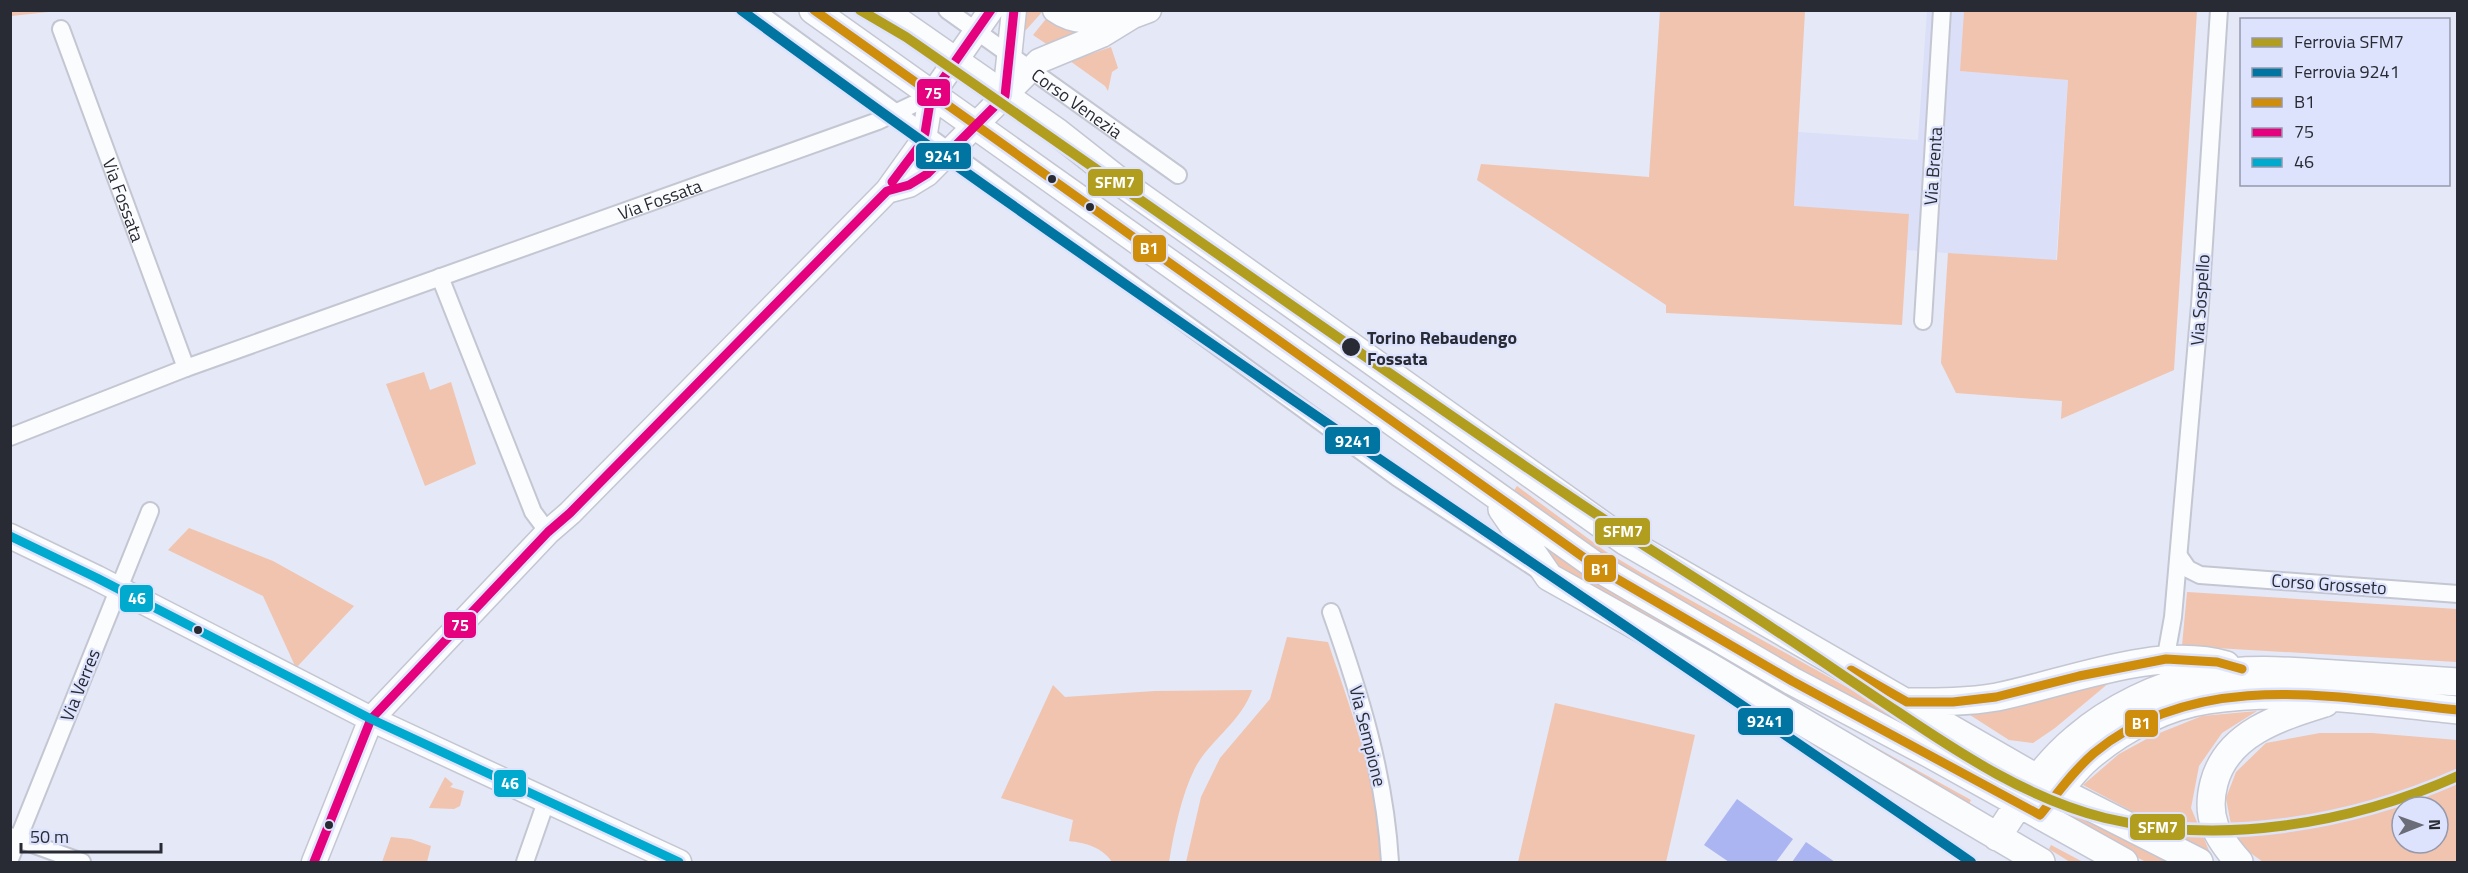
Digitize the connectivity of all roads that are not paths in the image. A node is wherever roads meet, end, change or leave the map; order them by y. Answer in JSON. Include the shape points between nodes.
{"nodes":[{"id":1,"x":755,"y":10,"type":"edge"},
{"id":2,"x":813,"y":10,"type":"edge"},
{"id":3,"x":882,"y":10,"type":"edge"},
{"id":4,"x":947,"y":10,"type":"edge"},
{"id":5,"x":1014,"y":10,"type":"edge"},
{"id":6,"x":1055,"y":10,"type":"edge"},
{"id":7,"x":1942,"y":10,"type":"edge"},
{"id":8,"x":2219,"y":10,"type":"edge"},
{"id":9,"x":1141,"y":13,"type":"edge"},
{"id":10,"x":984,"y":21,"type":"edge"},
{"id":11,"x":61,"y":29,"type":"dead end"},
{"id":12,"x":1010,"y":47,"type":"junction"},
{"id":13,"x":955,"y":62,"type":"junction"},
{"id":14,"x":1035,"y":66,"type":"junction"},
{"id":15,"x":931,"y":96,"type":"junction"},
{"id":16,"x":1005,"y":96,"type":"junction"},
{"id":17,"x":896,"y":112,"type":"junction"},
{"id":18,"x":974,"y":127,"type":"junction"},
{"id":19,"x":922,"y":139,"type":"junction"},
{"id":20,"x":945,"y":156,"type":"junction"},
{"id":21,"x":1178,"y":175,"type":"dead end"},
{"id":22,"x":887,"y":191,"type":"junction"},
{"id":23,"x":440,"y":277,"type":"junction"},
{"id":24,"x":1923,"y":321,"type":"dead end"},
{"id":25,"x":186,"y":368,"type":"junction"},
{"id":26,"x":10,"y":437,"type":"edge"},
{"id":27,"x":1491,"y":493,"type":"junction"},
{"id":28,"x":150,"y":511,"type":"dead end"},
{"id":29,"x":548,"y":532,"type":"junction"},
{"id":30,"x":10,"y":536,"type":"edge"},
{"id":31,"x":2179,"y":556,"type":"junction"},
{"id":32,"x":2200,"y":575,"type":"junction"},
{"id":33,"x":1549,"y":577,"type":"junction"},
{"id":34,"x":118,"y":589,"type":"junction"},
{"id":35,"x":2176,"y":589,"type":"junction"},
{"id":36,"x":2457,"y":594,"type":"edge"},
{"id":37,"x":1331,"y":612,"type":"dead end"},
{"id":38,"x":2166,"y":659,"type":"junction"},
{"id":39,"x":1703,"y":663,"type":"junction"},
{"id":40,"x":2248,"y":671,"type":"junction"},
{"id":41,"x":1792,"y":681,"type":"junction"},
{"id":42,"x":2457,"y":682,"type":"edge"},
{"id":43,"x":2159,"y":690,"type":"junction"},
{"id":44,"x":2340,"y":699,"type":"junction"},
{"id":45,"x":1907,"y":702,"type":"junction"},
{"id":46,"x":2457,"y":710,"type":"edge"},
{"id":47,"x":371,"y":719,"type":"junction"},
{"id":48,"x":2048,"y":784,"type":"junction"},
{"id":49,"x":547,"y":799,"type":"junction"},
{"id":50,"x":2030,"y":809,"type":"junction"},
{"id":51,"x":14,"y":837,"type":"edge"},
{"id":52,"x":1996,"y":837,"type":"junction"},
{"id":53,"x":10,"y":859,"type":"edge"},
{"id":54,"x":82,"y":862,"type":"edge"},
{"id":55,"x":314,"y":862,"type":"edge"},
{"id":56,"x":525,"y":862,"type":"edge"},
{"id":57,"x":679,"y":862,"type":"edge"},
{"id":58,"x":1390,"y":862,"type":"edge"},
{"id":59,"x":2041,"y":862,"type":"edge"},
{"id":60,"x":2124,"y":862,"type":"edge"},
{"id":61,"x":2199,"y":862,"type":"edge"},
{"id":62,"x":2239,"y":862,"type":"edge"}],
"edges":[{"from":1,"to":17,"type":"street"},
{"from":2,"to":15,"type":"main road"},
{"from":3,"to":13,"type":"main road","name":"Corso Venezia"},
{"from":4,"to":10,"type":"street","name":"Corso Venezia"},
{"from":5,"to":12,"type":"street"},
{"from":6,"to":9,"type":"street","via":[[1089,22]]},
{"from":7,"to":24,"type":"street","name":"Via Brenta"},
{"from":8,"to":31,"type":"street","name":"Via Sospello"},
{"from":9,"to":14,"type":"street"},
{"from":10,"to":12,"type":"street","name":"Corso Venezia"},
{"from":10,"to":13,"type":"street"},
{"from":11,"to":25,"type":"street","name":"Via Fossata"},
{"from":12,"to":14,"type":"street","name":"Corso Venezia"},
{"from":12,"to":16,"type":"street"},
{"from":13,"to":15,"type":"street"},
{"from":13,"to":16,"type":"main road","name":"Corso Venezia"},
{"from":14,"to":16,"type":"street"},
{"from":14,"to":21,"type":"street","name":"Corso Venezia"},
{"from":15,"to":17,"type":"street","name":"Via Fossata"},
{"from":15,"to":18,"type":"main road"},
{"from":15,"to":19,"type":"street"},
{"from":16,"to":18,"type":"street"},
{"from":16,"to":45,"type":"main road","name":"Corso Venezia","via":[[1132,191],[1625,541]]},
{"from":17,"to":19,"type":"street"},
{"from":17,"to":23,"type":"street","name":"Via Fossata"},
{"from":18,"to":20,"type":"street"},
{"from":18,"to":27,"type":"main road"},
{"from":19,"to":20,"type":"street"},
{"from":19,"to":22,"type":"street"},
{"from":20,"to":22,"type":"street","via":[[927,174]]},
{"from":20,"to":33,"type":"street","via":[[1398,478]]},
{"from":22,"to":29,"type":"street"},
{"from":23,"to":25,"type":"street","name":"Via Fossata"},
{"from":23,"to":29,"type":"street","via":[[533,512]]},
{"from":25,"to":26,"type":"street","name":"Via Fossata"},
{"from":27,"to":33,"type":"main road"},
{"from":27,"to":41,"type":"main road","via":[[1600,569]]},
{"from":28,"to":34,"type":"street","name":"Via Verres"},
{"from":29,"to":47,"type":"street"},
{"from":30,"to":34,"type":"street"},
{"from":31,"to":32,"type":"street","via":[[2188,569]]},
{"from":31,"to":35,"type":"street","name":"Via Sospello"},
{"from":32,"to":35,"type":"street"},
{"from":32,"to":36,"type":"street","name":"Corso Grosseto"},
{"from":33,"to":39,"type":"main road"},
{"from":34,"to":47,"type":"street"},
{"from":34,"to":51,"type":"street","name":"Via Verres"},
{"from":35,"to":38,"type":"street","name":"Via Sospello"},
{"from":37,"to":58,"type":"street","name":"Via Sempione","via":[[1372,740]]},
{"from":38,"to":40,"type":"main road","via":[[2217,662]]},
{"from":38,"to":43,"type":"street","name":"Via Sospello"},
{"from":38,"to":45,"type":"main road","via":[[1996,697]]},
{"from":39,"to":41,"type":"main road","via":[[1735,666]]},
{"from":39,"to":52,"type":"main road"},
{"from":40,"to":42,"type":"main road"},
{"from":40,"to":43,"type":"main road","via":[[2202,676]]},
{"from":41,"to":50,"type":"main road"},
{"from":43,"to":48,"type":"main road","via":[[2130,703],[2076,738]]},
{"from":44,"to":46,"type":"main road"},
{"from":44,"to":48,"type":"main road","via":[[2247,696],[2206,700],[2153,716]]},
{"from":44,"to":62,"type":"main road","via":[[2277,720],[2228,751],[2217,770],[2211,796],[2212,818],[2220,840]]},
{"from":45,"to":48,"type":"main road","name":"Corso Venezia"},
{"from":47,"to":49,"type":"street"},
{"from":47,"to":55,"type":"street"},
{"from":48,"to":50,"type":"main road"},
{"from":48,"to":61,"type":"main road","name":"Corso Venezia"},
{"from":49,"to":56,"type":"street"},
{"from":49,"to":57,"type":"street"},
{"from":50,"to":52,"type":"main road"},
{"from":50,"to":60,"type":"main road"},
{"from":51,"to":53,"type":"street","name":"Via Verres"},
{"from":51,"to":54,"type":"street"},
{"from":52,"to":59,"type":"main road"}]}
